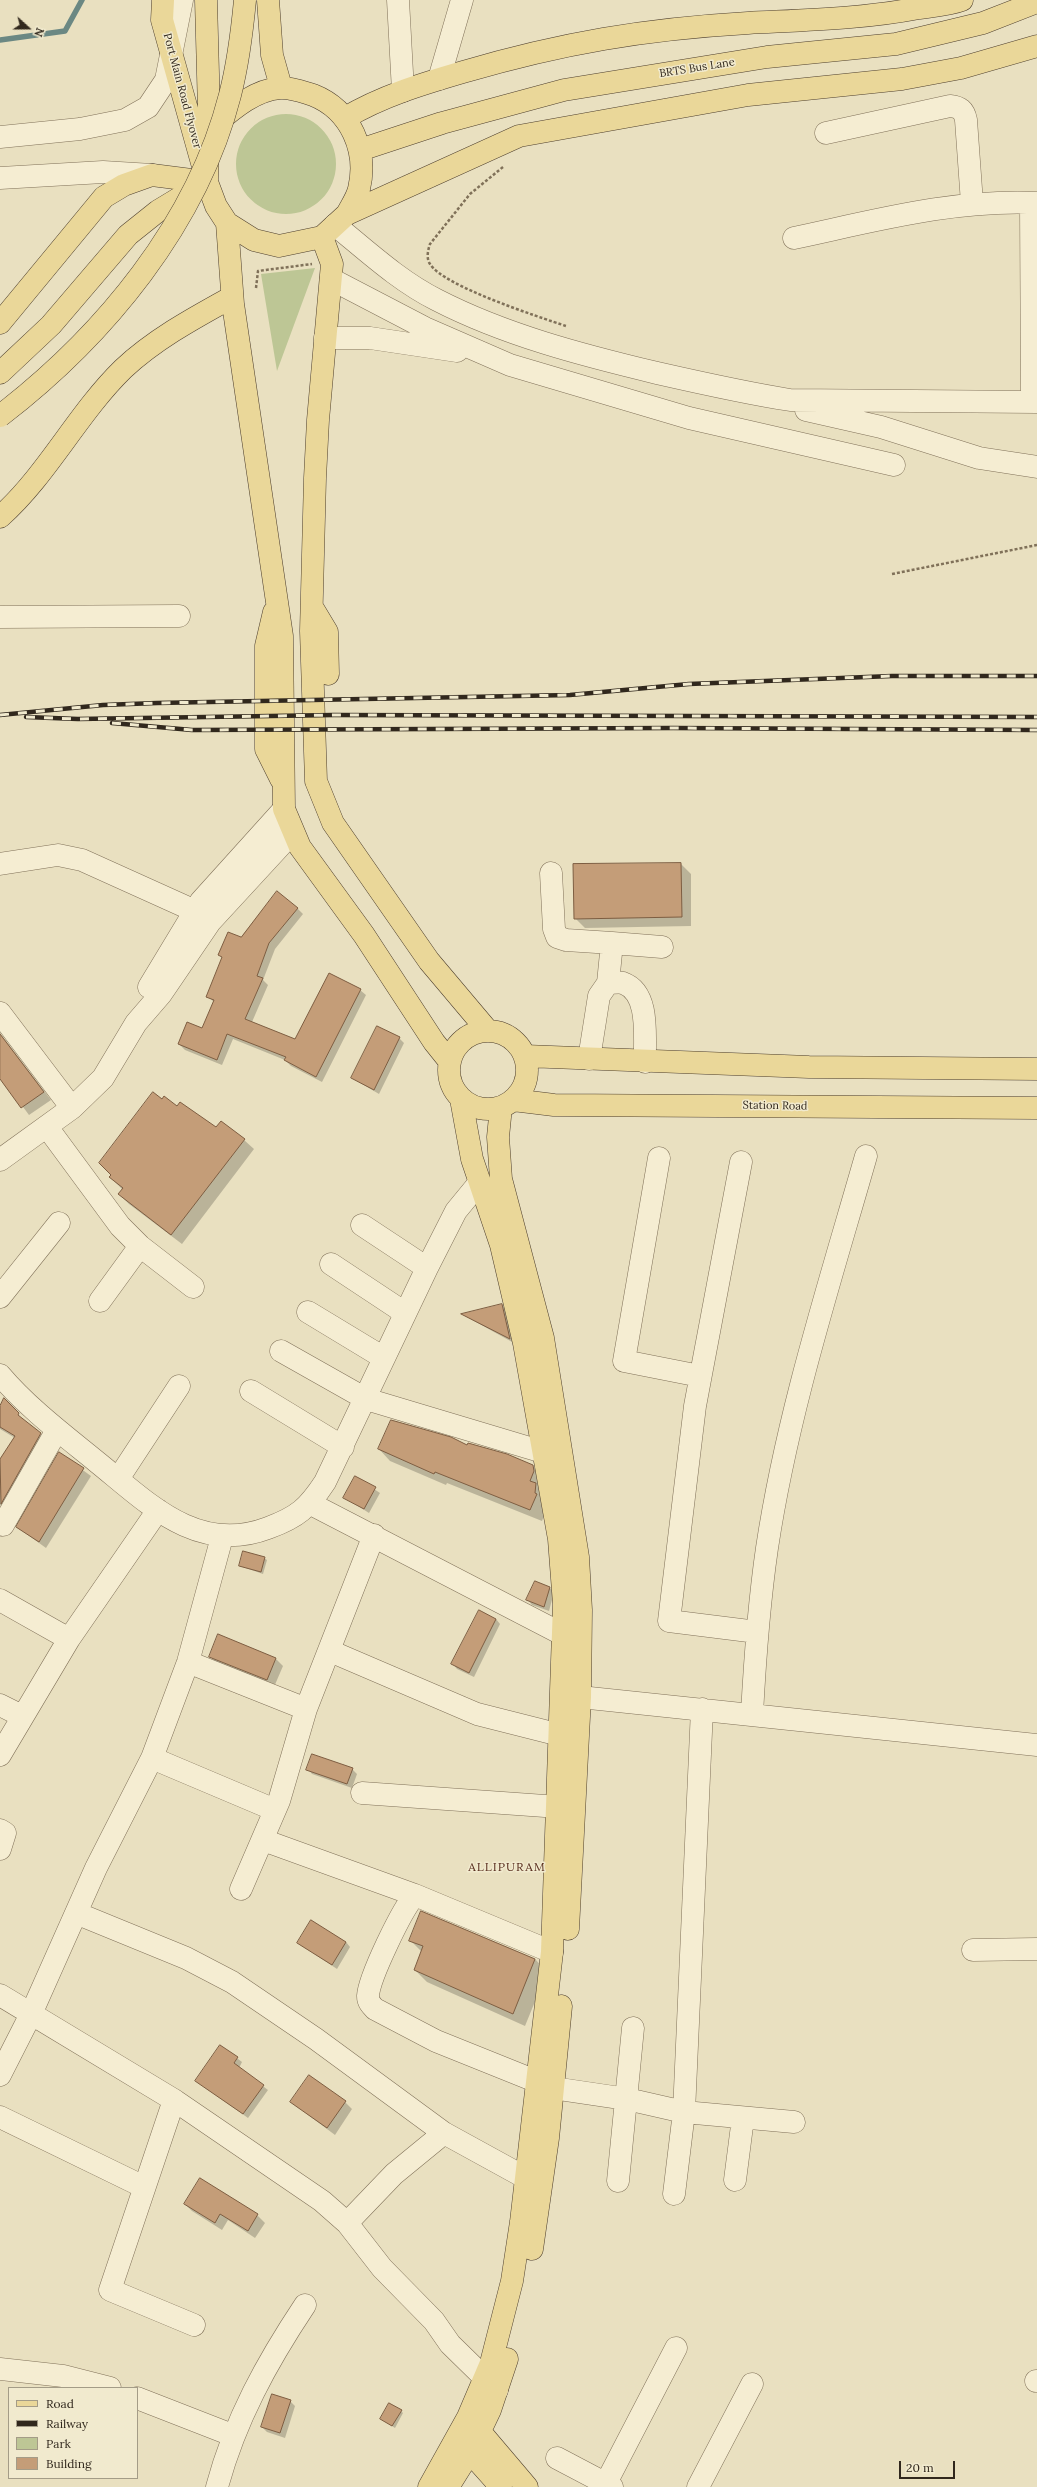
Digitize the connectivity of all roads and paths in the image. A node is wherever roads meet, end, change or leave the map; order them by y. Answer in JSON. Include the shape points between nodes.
{"nodes":[{"id":1,"x":163,"y":0,"type":"edge"},
{"id":2,"x":182,"y":0,"type":"edge"},
{"id":3,"x":206,"y":0,"type":"edge"},
{"id":4,"x":245,"y":0,"type":"edge"},
{"id":5,"x":268,"y":0,"type":"edge"},
{"id":6,"x":398,"y":0,"type":"edge"},
{"id":7,"x":462,"y":0,"type":"edge"},
{"id":8,"x":962,"y":0,"type":"edge"},
{"id":9,"x":1037,"y":2,"type":"edge"},
{"id":10,"x":1037,"y":46,"type":"edge"},
{"id":11,"x":172,"y":55,"type":"junction"},
{"id":12,"x":439,"y":80,"type":"junction"},
{"id":13,"x":281,"y":88,"type":"junction"},
{"id":14,"x":403,"y":91,"type":"junction"},
{"id":15,"x":345,"y":118,"type":"junction"},
{"id":16,"x":209,"y":128,"type":"junction"},
{"id":17,"x":826,"y":133,"type":"dead end"},
{"id":18,"x":0,"y":137,"type":"edge"},
{"id":19,"x":360,"y":150,"type":"junction"},
{"id":20,"x":510,"y":164,"type":"dead end"},
{"id":21,"x":152,"y":175,"type":"junction"},
{"id":22,"x":0,"y":178,"type":"edge"},
{"id":23,"x":208,"y":182,"type":"junction"},
{"id":24,"x":972,"y":203,"type":"junction"},
{"id":25,"x":1034,"y":203,"type":"edge"},
{"id":26,"x":227,"y":223,"type":"junction"},
{"id":27,"x":334,"y":225,"type":"junction"},
{"id":28,"x":794,"y":238,"type":"dead end"},
{"id":29,"x":314,"y":264,"type":"dead end"},
{"id":30,"x":331,"y":279,"type":"junction"},
{"id":31,"x":256,"y":288,"type":"dead end"},
{"id":32,"x":232,"y":297,"type":"junction"},
{"id":33,"x":0,"y":323,"type":"edge"},
{"id":34,"x":570,"y":328,"type":"dead end"},
{"id":35,"x":325,"y":338,"type":"junction"},
{"id":36,"x":480,"y":353,"type":"junction"},
{"id":37,"x":0,"y":373,"type":"edge"},
{"id":38,"x":790,"y":400,"type":"junction"},
{"id":39,"x":1035,"y":402,"type":"edge"},
{"id":40,"x":0,"y":416,"type":"edge"},
{"id":41,"x":894,"y":465,"type":"dead end"},
{"id":42,"x":1037,"y":467,"type":"edge"},
{"id":43,"x":0,"y":517,"type":"edge"},
{"id":44,"x":1037,"y":545,"type":"edge"},
{"id":45,"x":892,"y":574,"type":"dead end"},
{"id":46,"x":178,"y":616,"type":"dead end"},
{"id":47,"x":0,"y":617,"type":"edge"},
{"id":48,"x":284,"y":809,"type":"junction"},
{"id":49,"x":292,"y":833,"type":"junction"},
{"id":50,"x":0,"y":864,"type":"edge"},
{"id":51,"x":552,"y":873,"type":"dead end"},
{"id":52,"x":195,"y":911,"type":"junction"},
{"id":53,"x":612,"y":943,"type":"junction"},
{"id":54,"x":662,"y":946,"type":"dead end"},
{"id":55,"x":608,"y":983,"type":"junction"},
{"id":56,"x":0,"y":1013,"type":"edge"},
{"id":57,"x":136,"y":1023,"type":"junction"},
{"id":58,"x":488,"y":1031,"type":"junction"},
{"id":59,"x":525,"y":1056,"type":"junction"},
{"id":60,"x":589,"y":1059,"type":"junction"},
{"id":61,"x":450,"y":1062,"type":"junction"},
{"id":62,"x":645,"y":1062,"type":"junction"},
{"id":63,"x":1037,"y":1069,"type":"edge"},
{"id":64,"x":461,"y":1099,"type":"junction"},
{"id":65,"x":507,"y":1104,"type":"junction"},
{"id":66,"x":72,"y":1108,"type":"junction"},
{"id":67,"x":1037,"y":1108,"type":"edge"},
{"id":68,"x":47,"y":1127,"type":"junction"},
{"id":69,"x":866,"y":1156,"type":"dead end"},
{"id":70,"x":659,"y":1158,"type":"dead end"},
{"id":71,"x":0,"y":1160,"type":"edge"},
{"id":72,"x":741,"y":1162,"type":"dead end"},
{"id":73,"x":479,"y":1183,"type":"junction"},
{"id":74,"x":59,"y":1223,"type":"dead end"},
{"id":75,"x":362,"y":1225,"type":"dead end"},
{"id":76,"x":140,"y":1246,"type":"junction"},
{"id":77,"x":331,"y":1264,"type":"dead end"},
{"id":78,"x":427,"y":1268,"type":"junction"},
{"id":79,"x":193,"y":1287,"type":"dead end"},
{"id":80,"x":0,"y":1297,"type":"edge"},
{"id":81,"x":100,"y":1301,"type":"dead end"},
{"id":82,"x":308,"y":1312,"type":"dead end"},
{"id":83,"x":405,"y":1313,"type":"junction"},
{"id":84,"x":281,"y":1351,"type":"dead end"},
{"id":85,"x":384,"y":1358,"type":"junction"},
{"id":86,"x":0,"y":1375,"type":"edge"},
{"id":87,"x":700,"y":1376,"type":"junction"},
{"id":88,"x":179,"y":1386,"type":"dead end"},
{"id":89,"x":251,"y":1391,"type":"dead end"},
{"id":90,"x":366,"y":1399,"type":"junction"},
{"id":91,"x":57,"y":1430,"type":"junction"},
{"id":92,"x":343,"y":1447,"type":"junction"},
{"id":93,"x":543,"y":1452,"type":"junction"},
{"id":94,"x":118,"y":1479,"type":"junction"},
{"id":95,"x":311,"y":1504,"type":"junction"},
{"id":96,"x":158,"y":1510,"type":"junction"},
{"id":97,"x":3,"y":1525,"type":"dead end"},
{"id":98,"x":374,"y":1535,"type":"junction"},
{"id":99,"x":222,"y":1537,"type":"junction"},
{"id":100,"x":0,"y":1600,"type":"edge"},
{"id":101,"x":757,"y":1632,"type":"junction"},
{"id":102,"x":571,"y":1636,"type":"junction"},
{"id":103,"x":69,"y":1639,"type":"junction"},
{"id":104,"x":330,"y":1651,"type":"junction"},
{"id":105,"x":188,"y":1662,"type":"junction"},
{"id":106,"x":580,"y":1696,"type":"junction"},
{"id":107,"x":0,"y":1705,"type":"edge"},
{"id":108,"x":702,"y":1709,"type":"junction"},
{"id":109,"x":306,"y":1710,"type":"junction"},
{"id":110,"x":752,"y":1714,"type":"junction"},
{"id":111,"x":22,"y":1716,"type":"junction"},
{"id":112,"x":560,"y":1735,"type":"junction"},
{"id":113,"x":1037,"y":1745,"type":"edge"},
{"id":114,"x":0,"y":1755,"type":"edge"},
{"id":115,"x":152,"y":1758,"type":"junction"},
{"id":116,"x":362,"y":1793,"type":"dead end"},
{"id":117,"x":558,"y":1807,"type":"junction"},
{"id":118,"x":275,"y":1810,"type":"junction"},
{"id":119,"x":0,"y":1830,"type":"edge"},
{"id":120,"x":263,"y":1840,"type":"junction"},
{"id":121,"x":0,"y":1849,"type":"edge"},
{"id":122,"x":241,"y":1889,"type":"dead end"},
{"id":123,"x":415,"y":1896,"type":"junction"},
{"id":124,"x":76,"y":1913,"type":"junction"},
{"id":125,"x":1037,"y":1949,"type":"edge"},
{"id":126,"x":973,"y":1950,"type":"dead end"},
{"id":127,"x":552,"y":1952,"type":"junction"},
{"id":128,"x":0,"y":1995,"type":"edge"},
{"id":129,"x":31,"y":2014,"type":"junction"},
{"id":130,"x":633,"y":2028,"type":"dead end"},
{"id":131,"x":0,"y":2075,"type":"edge"},
{"id":132,"x":545,"y":2086,"type":"junction"},
{"id":133,"x":627,"y":2099,"type":"junction"},
{"id":134,"x":174,"y":2100,"type":"junction"},
{"id":135,"x":684,"y":2112,"type":"junction"},
{"id":136,"x":0,"y":2117,"type":"edge"},
{"id":137,"x":744,"y":2118,"type":"junction"},
{"id":138,"x":794,"y":2122,"type":"dead end"},
{"id":139,"x":444,"y":2133,"type":"junction"},
{"id":140,"x":526,"y":2178,"type":"junction"},
{"id":141,"x":735,"y":2180,"type":"dead end"},
{"id":142,"x":618,"y":2182,"type":"dead end"},
{"id":143,"x":144,"y":2187,"type":"junction"},
{"id":144,"x":674,"y":2194,"type":"dead end"},
{"id":145,"x":347,"y":2223,"type":"junction"},
{"id":146,"x":305,"y":2305,"type":"dead end"},
{"id":147,"x":194,"y":2325,"type":"dead end"},
{"id":148,"x":676,"y":2348,"type":"dead end"},
{"id":149,"x":0,"y":2369,"type":"edge"},
{"id":150,"x":494,"y":2376,"type":"junction"},
{"id":151,"x":752,"y":2384,"type":"dead end"},
{"id":152,"x":106,"y":2387,"type":"edge"},
{"id":153,"x":138,"y":2398,"type":"edge"},
{"id":154,"x":474,"y":2424,"type":"junction"},
{"id":155,"x":232,"y":2435,"type":"junction"},
{"id":156,"x":463,"y":2445,"type":"junction"},
{"id":157,"x":557,"y":2458,"type":"dead end"},
{"id":158,"x":609,"y":2485,"type":"edge"},
{"id":159,"x":217,"y":2487,"type":"edge"},
{"id":160,"x":429,"y":2487,"type":"edge"},
{"id":161,"x":448,"y":2487,"type":"edge"},
{"id":162,"x":501,"y":2487,"type":"edge"},
{"id":163,"x":527,"y":2487,"type":"edge"},
{"id":164,"x":698,"y":2487,"type":"edge"}],
"edges":[{"from":1,"to":11,"type":"main road","name":"Port Main Road Flyover","via":[[162,20]]},
{"from":2,"to":11,"type":"street"},
{"from":3,"to":16,"type":"main road","name":"Port Main Road Flyover"},
{"from":4,"to":40,"type":"main road","bridge":true,"via":[[230,95],[210,155],[178,218],[137,279],[104,319],[58,366]]},
{"from":5,"to":13,"type":"main road","via":[[272,55]]},
{"from":6,"to":14,"type":"street"},
{"from":7,"to":12,"type":"street"},
{"from":8,"to":12,"type":"main road","via":[[883,15],[674,27],[620,34],[512,57]]},
{"from":9,"to":19,"type":"main road","name":"BRTS Bus Lane","via":[[983,23],[896,44],[767,57],[564,90],[442,123]]},
{"from":10,"to":27,"type":"main road","via":[[961,68],[902,79],[748,95],[519,136]]},
{"from":11,"to":18,"type":"street","via":[[166,80],[148,107],[125,120],[80,129]]},
{"from":11,"to":23,"type":"main road","name":"Port Main Road Flyover"},
{"from":12,"to":14,"type":"main road"},
{"from":13,"to":15,"type":"main road","via":[[300,90],[324,100]]},
{"from":13,"to":16,"type":"main road","via":[[251,97]]},
{"from":14,"to":15,"type":"main road","via":[[366,105]]},
{"from":15,"to":19,"type":"main road"},
{"from":16,"to":23,"type":"main road","name":"Port Main Road Flyover"},
{"from":17,"to":24,"type":"street","via":[[950,106],[957,107],[964,112],[966,120]]},
{"from":19,"to":27,"type":"main road","via":[[362,164],[359,190]]},
{"from":20,"to":34,"type":"path","via":[[470,194],[430,244],[427,252],[429,264],[437,272],[484,297]]},
{"from":21,"to":22,"type":"street","via":[[103,172]]},
{"from":21,"to":23,"type":"main road"},
{"from":21,"to":33,"type":"main road","via":[[124,185],[104,197]]},
{"from":23,"to":26,"type":"main road","name":"Port Main Road Flyover","via":[[216,206]]},
{"from":23,"to":37,"type":"main road","via":[[158,211],[128,235],[51,325]]},
{"from":24,"to":25,"type":"street"},
{"from":24,"to":28,"type":"street"},
{"from":25,"to":39,"type":"street"},
{"from":26,"to":27,"type":"main road","via":[[254,240],[279,246]]},
{"from":26,"to":32,"type":"main road"},
{"from":27,"to":30,"type":"main road"},
{"from":27,"to":38,"type":"street","via":[[411,285],[436,300],[496,326],[601,360],[755,395]]},
{"from":29,"to":31,"type":"path","via":[[258,271]]},
{"from":30,"to":35,"type":"main road"},
{"from":30,"to":36,"type":"street","via":[[407,320]]},
{"from":32,"to":43,"type":"main road","via":[[171,331],[123,370],[89,408],[27,489]]},
{"from":32,"to":48,"type":"main road","via":[[282,636]]},
{"from":35,"to":36,"type":"street","via":[[370,338]]},
{"from":35,"to":58,"type":"main road","via":[[318,420],[312,607],[316,781],[338,830],[429,961]]},
{"from":36,"to":41,"type":"street","via":[[535,373],[648,407]]},
{"from":38,"to":39,"type":"street"},
{"from":38,"to":42,"type":"street","via":[[802,408],[881,428],[979,458]]},
{"from":44,"to":45,"type":"path"},
{"from":46,"to":47,"type":"street"},
{"from":48,"to":49,"type":"main road"},
{"from":48,"to":52,"type":"street"},
{"from":49,"to":57,"type":"street","via":[[210,922],[161,994]]},
{"from":49,"to":61,"type":"main road"},
{"from":50,"to":52,"type":"street","via":[[58,855],[82,860]]},
{"from":51,"to":53,"type":"street","via":[[554,929],[557,937],[566,940]]},
{"from":52,"to":57,"type":"street","via":[[146,991]]},
{"from":53,"to":54,"type":"street"},
{"from":53,"to":55,"type":"street"},
{"from":55,"to":60,"type":"street","via":[[599,996]]},
{"from":55,"to":62,"type":"street","via":[[623,983],[638,994],[643,1011]]},
{"from":56,"to":66,"type":"street"},
{"from":57,"to":66,"type":"street","via":[[103,1078]]},
{"from":58,"to":59,"type":"main road","via":[[503,1034],[516,1043]]},
{"from":58,"to":61,"type":"main road","via":[[471,1035],[457,1046]]},
{"from":59,"to":60,"type":"main road"},
{"from":59,"to":65,"type":"main road","via":[[526,1077],[523,1088]]},
{"from":60,"to":62,"type":"main road"},
{"from":61,"to":64,"type":"main road","via":[[451,1082]]},
{"from":62,"to":63,"type":"main road","via":[[809,1068]]},
{"from":64,"to":65,"type":"main road","via":[[486,1110]]},
{"from":64,"to":73,"type":"main road"},
{"from":65,"to":67,"type":"main road","name":"Station Road"},
{"from":65,"to":102,"type":"main road","via":[[498,1136],[501,1179],[543,1338],[578,1557]]},
{"from":66,"to":68,"type":"street"},
{"from":68,"to":71,"type":"street"},
{"from":68,"to":76,"type":"street","via":[[115,1221]]},
{"from":69,"to":101,"type":"street","via":[[824,1304],[780,1479],[767,1548]]},
{"from":70,"to":87,"type":"street","via":[[624,1361]]},
{"from":72,"to":87,"type":"street"},
{"from":73,"to":78,"type":"street","via":[[456,1212]]},
{"from":73,"to":93,"type":"main road","via":[[499,1238],[509,1276],[524,1343]]},
{"from":74,"to":80,"type":"street"},
{"from":75,"to":78,"type":"street"},
{"from":76,"to":79,"type":"street"},
{"from":76,"to":81,"type":"street"},
{"from":77,"to":83,"type":"street"},
{"from":78,"to":83,"type":"street"},
{"from":82,"to":85,"type":"street"},
{"from":83,"to":85,"type":"street"},
{"from":84,"to":90,"type":"street"},
{"from":85,"to":90,"type":"street"},
{"from":86,"to":91,"type":"street"},
{"from":87,"to":101,"type":"street","via":[[669,1621]]},
{"from":88,"to":94,"type":"street"},
{"from":89,"to":92,"type":"street"},
{"from":90,"to":92,"type":"street"},
{"from":90,"to":93,"type":"street"},
{"from":91,"to":94,"type":"street"},
{"from":91,"to":97,"type":"street"},
{"from":92,"to":95,"type":"street"},
{"from":93,"to":102,"type":"main road","via":[[559,1539],[564,1596]]},
{"from":94,"to":96,"type":"street"},
{"from":95,"to":98,"type":"street"},
{"from":95,"to":99,"type":"street","via":[[290,1519],[258,1532],[239,1537]]},
{"from":96,"to":99,"type":"street","via":[[186,1526]]},
{"from":96,"to":103,"type":"street"},
{"from":98,"to":102,"type":"street"},
{"from":98,"to":104,"type":"street"},
{"from":99,"to":105,"type":"street"},
{"from":100,"to":103,"type":"street"},
{"from":101,"to":110,"type":"street"},
{"from":102,"to":106,"type":"main road"},
{"from":102,"to":112,"type":"main road"},
{"from":103,"to":111,"type":"street"},
{"from":104,"to":109,"type":"street"},
{"from":104,"to":112,"type":"street","via":[[477,1714]]},
{"from":105,"to":109,"type":"street"},
{"from":105,"to":115,"type":"street"},
{"from":106,"to":108,"type":"street"},
{"from":106,"to":132,"type":"main road","via":[[571,1896]]},
{"from":107,"to":111,"type":"street"},
{"from":108,"to":110,"type":"street"},
{"from":108,"to":135,"type":"street"},
{"from":109,"to":118,"type":"street"},
{"from":110,"to":113,"type":"street"},
{"from":111,"to":114,"type":"street"},
{"from":112,"to":117,"type":"main road"},
{"from":115,"to":118,"type":"street"},
{"from":115,"to":124,"type":"street"},
{"from":116,"to":117,"type":"street"},
{"from":117,"to":127,"type":"main road"},
{"from":118,"to":120,"type":"street"},
{"from":119,"to":121,"type":"street","via":[[5,1832]]},
{"from":120,"to":122,"type":"street"},
{"from":120,"to":123,"type":"street"},
{"from":123,"to":127,"type":"street"},
{"from":123,"to":132,"type":"street","via":[[403,1912],[379,1964],[368,1996],[370,2004],[375,2010],[436,2041]]},
{"from":124,"to":129,"type":"street"},
{"from":124,"to":139,"type":"street","via":[[186,1958],[232,1982]]},
{"from":125,"to":126,"type":"street"},
{"from":127,"to":132,"type":"main road"},
{"from":128,"to":129,"type":"street"},
{"from":129,"to":131,"type":"street"},
{"from":129,"to":134,"type":"street"},
{"from":130,"to":133,"type":"street"},
{"from":132,"to":133,"type":"street"},
{"from":132,"to":140,"type":"main road"},
{"from":132,"to":150,"type":"main road","via":[[542,2190],[530,2264],[510,2352]]},
{"from":133,"to":135,"type":"street"},
{"from":133,"to":142,"type":"street"},
{"from":134,"to":143,"type":"street"},
{"from":134,"to":145,"type":"street","via":[[322,2200]]},
{"from":135,"to":137,"type":"street"},
{"from":135,"to":144,"type":"street"},
{"from":136,"to":143,"type":"street"},
{"from":137,"to":138,"type":"street"},
{"from":137,"to":141,"type":"street"},
{"from":139,"to":140,"type":"street"},
{"from":139,"to":145,"type":"street","via":[[394,2174]]},
{"from":140,"to":150,"type":"main road","via":[[512,2281]]},
{"from":143,"to":147,"type":"street","via":[[110,2290]]},
{"from":145,"to":150,"type":"street","via":[[382,2268],[434,2321],[450,2344]]},
{"from":146,"to":155,"type":"street","via":[[269,2361]]},
{"from":148,"to":158,"type":"street"},
{"from":149,"to":152,"type":"street","via":[[63,2376]]},
{"from":150,"to":154,"type":"main road"},
{"from":151,"to":164,"type":"street"},
{"from":153,"to":155,"type":"street"},
{"from":154,"to":156,"type":"main road"},
{"from":154,"to":163,"type":"main road"},
{"from":155,"to":159,"type":"street"},
{"from":156,"to":160,"type":"main road"},
{"from":156,"to":161,"type":"main road"},
{"from":156,"to":162,"type":"main road"},
{"from":157,"to":158,"type":"street"}]}
